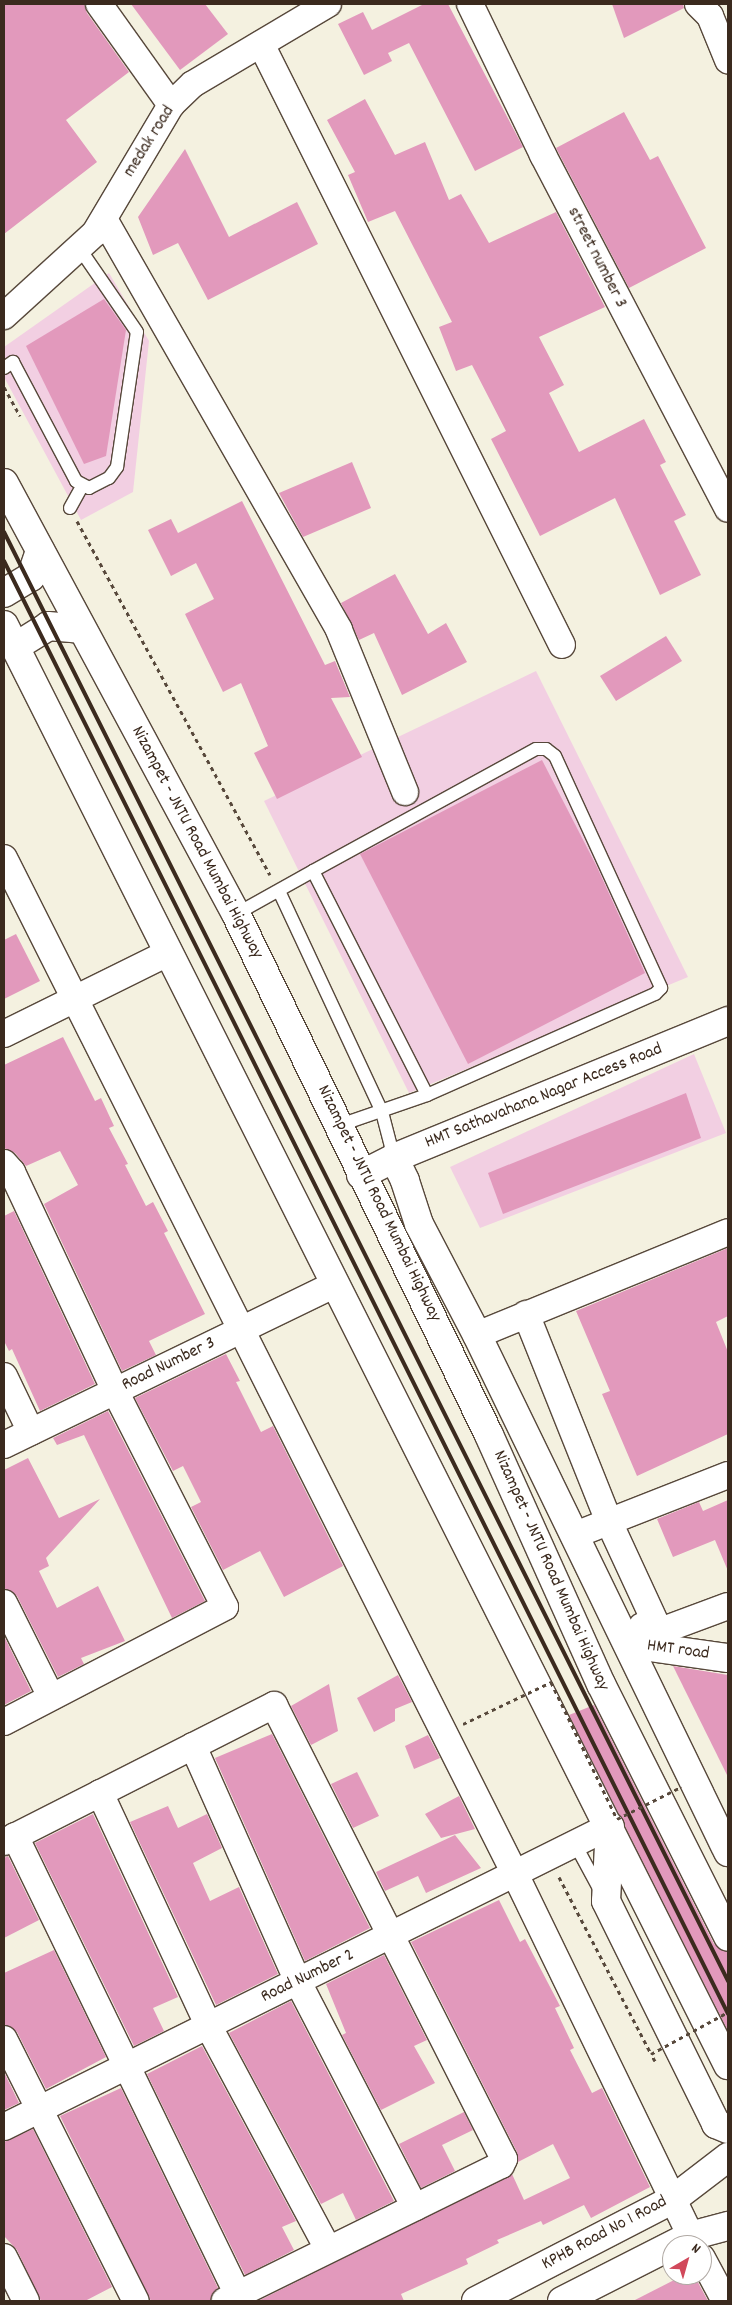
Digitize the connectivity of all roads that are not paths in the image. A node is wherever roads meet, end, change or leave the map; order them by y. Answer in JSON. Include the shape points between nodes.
{"nodes":[{"id":1,"x":99,"y":4,"type":"edge"},
{"id":2,"x":470,"y":4,"type":"edge"},
{"id":3,"x":698,"y":4,"type":"edge"},
{"id":4,"x":315,"y":7,"type":"edge"},
{"id":5,"x":261,"y":44,"type":"junction"},
{"id":6,"x":728,"y":60,"type":"edge"},
{"id":7,"x":171,"y":105,"type":"junction"},
{"id":8,"x":104,"y":219,"type":"junction"},
{"id":9,"x":80,"y":249,"type":"junction"},
{"id":10,"x":4,"y":316,"type":"edge"},
{"id":11,"x":4,"y":368,"type":"edge"},
{"id":12,"x":719,"y":463,"type":"edge"},
{"id":13,"x":4,"y":483,"type":"edge"},
{"id":14,"x":82,"y":486,"type":"junction"},
{"id":15,"x":70,"y":508,"type":"road end"},
{"id":16,"x":728,"y":509,"type":"edge"},
{"id":17,"x":40,"y":551,"type":"junction"},
{"id":18,"x":4,"y":593,"type":"edge"},
{"id":19,"x":80,"y":629,"type":"junction"},
{"id":20,"x":9,"y":636,"type":"edge"},
{"id":21,"x":562,"y":645,"type":"dead end"},
{"id":22,"x":405,"y":792,"type":"dead end"},
{"id":23,"x":4,"y":858,"type":"edge"},
{"id":24,"x":313,"y":871,"type":"junction"},
{"id":25,"x":279,"y":891,"type":"junction"},
{"id":26,"x":236,"y":914,"type":"junction"},
{"id":27,"x":168,"y":953,"type":"junction"},
{"id":28,"x":74,"y":999,"type":"junction"},
{"id":29,"x":728,"y":1021,"type":"edge"},
{"id":30,"x":4,"y":1034,"type":"edge"},
{"id":31,"x":427,"y":1095,"type":"junction"},
{"id":32,"x":382,"y":1112,"type":"junction"},
{"id":33,"x":340,"y":1125,"type":"junction"},
{"id":34,"x":394,"y":1158,"type":"junction"},
{"id":35,"x":4,"y":1163,"type":"edge"},
{"id":36,"x":361,"y":1175,"type":"junction"},
{"id":37,"x":728,"y":1232,"type":"edge"},
{"id":38,"x":335,"y":1284,"type":"junction"},
{"id":39,"x":526,"y":1314,"type":"junction"},
{"id":40,"x":241,"y":1330,"type":"junction"},
{"id":41,"x":477,"y":1334,"type":"junction"},
{"id":42,"x":4,"y":1376,"type":"edge"},
{"id":43,"x":115,"y":1391,"type":"junction"},
{"id":44,"x":31,"y":1432,"type":"junction"},
{"id":45,"x":4,"y":1445,"type":"edge"},
{"id":46,"x":728,"y":1475,"type":"edge"},
{"id":47,"x":609,"y":1522,"type":"junction"},
{"id":48,"x":575,"y":1535,"type":"junction"},
{"id":49,"x":4,"y":1604,"type":"edge"},
{"id":50,"x":728,"y":1606,"type":"edge"},
{"id":51,"x":623,"y":1635,"type":"junction"},
{"id":52,"x":660,"y":1636,"type":"junction"},
{"id":53,"x":728,"y":1658,"type":"edge"},
{"id":54,"x":51,"y":1697,"type":"junction"},
{"id":55,"x":4,"y":1722,"type":"edge"},
{"id":56,"x":193,"y":1746,"type":"junction"},
{"id":57,"x":100,"y":1793,"type":"junction"},
{"id":58,"x":610,"y":1826,"type":"junction"},
{"id":59,"x":9,"y":1839,"type":"edge"},
{"id":60,"x":575,"y":1844,"type":"junction"},
{"id":61,"x":728,"y":1852,"type":"edge"},
{"id":62,"x":515,"y":1874,"type":"junction"},
{"id":63,"x":606,"y":1901,"type":"junction"},
{"id":64,"x":390,"y":1936,"type":"junction"},
{"id":65,"x":728,"y":1937,"type":"edge"},
{"id":66,"x":298,"y":1982,"type":"junction"},
{"id":67,"x":209,"y":2027,"type":"junction"},
{"id":68,"x":4,"y":2039,"type":"edge"},
{"id":69,"x":728,"y":2065,"type":"edge"},
{"id":70,"x":127,"y":2066,"type":"junction"},
{"id":71,"x":39,"y":2109,"type":"junction"},
{"id":72,"x":722,"y":2126,"type":"edge"},
{"id":73,"x":4,"y":2127,"type":"edge"},
{"id":74,"x":728,"y":2155,"type":"edge"},
{"id":75,"x":672,"y":2200,"type":"junction"},
{"id":76,"x":415,"y":2208,"type":"junction"},
{"id":77,"x":728,"y":2226,"type":"edge"},
{"id":78,"x":690,"y":2235,"type":"edge"},
{"id":79,"x":712,"y":2236,"type":"edge"},
{"id":80,"x":328,"y":2250,"type":"junction"},
{"id":81,"x":4,"y":2257,"type":"edge"},
{"id":82,"x":662,"y":2260,"type":"edge"},
{"id":83,"x":712,"y":2276,"type":"edge"},
{"id":84,"x":232,"y":2298,"type":"edge"},
{"id":85,"x":26,"y":2301,"type":"edge"},
{"id":86,"x":136,"y":2301,"type":"edge"},
{"id":87,"x":476,"y":2301,"type":"edge"},
{"id":88,"x":562,"y":2301,"type":"edge"},
{"id":89,"x":725,"y":2301,"type":"edge"}],
"edges":[{"from":1,"to":7,"type":"street"},
{"from":2,"to":12,"type":"street","name":"street number 3","via":[[542,155]]},
{"from":3,"to":6,"type":"street","via":[[710,16]]},
{"from":4,"to":5,"type":"street","name":"medak road"},
{"from":5,"to":7,"type":"street","name":"medak road","via":[[193,84]]},
{"from":5,"to":21,"type":"street"},
{"from":7,"to":8,"type":"street","name":"medak road"},
{"from":8,"to":9,"type":"street","name":"medak road"},
{"from":8,"to":22,"type":"street","via":[[339,630]]},
{"from":9,"to":10,"type":"street","name":"medak road"},
{"from":9,"to":14,"type":"lane","via":[[137,332],[117,467],[105,481],[89,488]]},
{"from":11,"to":14,"type":"lane","via":[[13,362],[76,481]]},
{"from":12,"to":16,"type":"street","name":"street number 3"},
{"from":13,"to":17,"type":"main road","name":"Nizampet - JNTU Road Mumbai Highway"},
{"from":14,"to":15,"type":"lane"},
{"from":17,"to":18,"type":"main road","via":[[30,578]]},
{"from":17,"to":19,"type":"main road","name":"Nizampet - JNTU Road Mumbai Highway"},
{"from":19,"to":20,"type":"main road","via":[[48,626]]},
{"from":19,"to":26,"type":"main road","name":"Nizampet - JNTU Road Mumbai Highway"},
{"from":20,"to":27,"type":"main road"},
{"from":23,"to":28,"type":"street"},
{"from":24,"to":25,"type":"lane"},
{"from":24,"to":31,"type":"lane"},
{"from":24,"to":31,"type":"lane","via":[[536,749],[546,750],[555,756],[661,988],[655,994]]},
{"from":25,"to":26,"type":"lane"},
{"from":25,"to":32,"type":"lane"},
{"from":26,"to":33,"type":"main road","name":"Nizampet - JNTU Road Mumbai Highway"},
{"from":27,"to":28,"type":"street"},
{"from":27,"to":38,"type":"main road"},
{"from":28,"to":30,"type":"street"},
{"from":28,"to":40,"type":"street"},
{"from":29,"to":34,"type":"main road","name":"HMT Sathavahana Nagar Access Road"},
{"from":31,"to":32,"type":"lane"},
{"from":32,"to":33,"type":"lane"},
{"from":32,"to":34,"type":"lane"},
{"from":33,"to":36,"type":"main road","name":"Nizampet - JNTU Road Mumbai Highway"},
{"from":34,"to":36,"type":"main road","name":"HMT Sathavahana Nagar Access Road"},
{"from":34,"to":41,"type":"main road","via":[[406,1181],[419,1224]]},
{"from":35,"to":43,"type":"street","via":[[12,1172]]},
{"from":36,"to":65,"type":"main road","name":"Nizampet - JNTU Road Mumbai Highway","via":[[489,1436],[601,1684]]},
{"from":37,"to":39,"type":"street"},
{"from":38,"to":40,"type":"street","name":"Road Number 3"},
{"from":38,"to":58,"type":"main road"},
{"from":39,"to":41,"type":"street"},
{"from":39,"to":47,"type":"street"},
{"from":40,"to":43,"type":"street","name":"Road Number 3"},
{"from":40,"to":62,"type":"street"},
{"from":41,"to":48,"type":"main road"},
{"from":42,"to":44,"type":"street"},
{"from":43,"to":44,"type":"street","name":"Road Number 3"},
{"from":43,"to":54,"type":"street","via":[[224,1607]]},
{"from":44,"to":45,"type":"street","name":"Road Number 3"},
{"from":46,"to":47,"type":"street"},
{"from":47,"to":48,"type":"street"},
{"from":47,"to":52,"type":"street"},
{"from":48,"to":51,"type":"main road"},
{"from":49,"to":54,"type":"street"},
{"from":50,"to":52,"type":"street","via":[[666,1630]]},
{"from":51,"to":52,"type":"main road","name":"HMT road"},
{"from":51,"to":61,"type":"main road"},
{"from":52,"to":53,"type":"main road","name":"HMT road"},
{"from":54,"to":55,"type":"street"},
{"from":56,"to":57,"type":"street"},
{"from":56,"to":64,"type":"street","via":[[274,1705]]},
{"from":56,"to":66,"type":"street"},
{"from":57,"to":59,"type":"street"},
{"from":57,"to":67,"type":"street"},
{"from":58,"to":60,"type":"street","name":"Road Number 2"},
{"from":58,"to":63,"type":"main road"},
{"from":58,"to":69,"type":"main road"},
{"from":59,"to":70,"type":"street"},
{"from":60,"to":62,"type":"street","name":"Road Number 2"},
{"from":60,"to":63,"type":"lane"},
{"from":62,"to":64,"type":"street","name":"Road Number 2"},
{"from":62,"to":75,"type":"street"},
{"from":63,"to":72,"type":"main road"},
{"from":64,"to":66,"type":"street","name":"Road Number 2"},
{"from":64,"to":76,"type":"street","via":[[504,2159],[501,2165]]},
{"from":66,"to":67,"type":"street","name":"Road Number 2"},
{"from":66,"to":76,"type":"street"},
{"from":67,"to":70,"type":"street","name":"Road Number 2"},
{"from":67,"to":80,"type":"street"},
{"from":68,"to":71,"type":"street"},
{"from":70,"to":71,"type":"street","name":"Road Number 2"},
{"from":70,"to":84,"type":"street"},
{"from":71,"to":73,"type":"street","name":"Road Number 2"},
{"from":71,"to":86,"type":"street"},
{"from":72,"to":74,"type":"main road"},
{"from":74,"to":75,"type":"main road","name":"KPHB Road No 1 Road"},
{"from":75,"to":78,"type":"street"},
{"from":75,"to":87,"type":"main road","name":"KPHB Road No 1 Road"},
{"from":76,"to":80,"type":"street"},
{"from":77,"to":79,"type":"main road"},
{"from":80,"to":84,"type":"street"},
{"from":81,"to":85,"type":"street"},
{"from":82,"to":88,"type":"main road"},
{"from":83,"to":89,"type":"street"}]}
